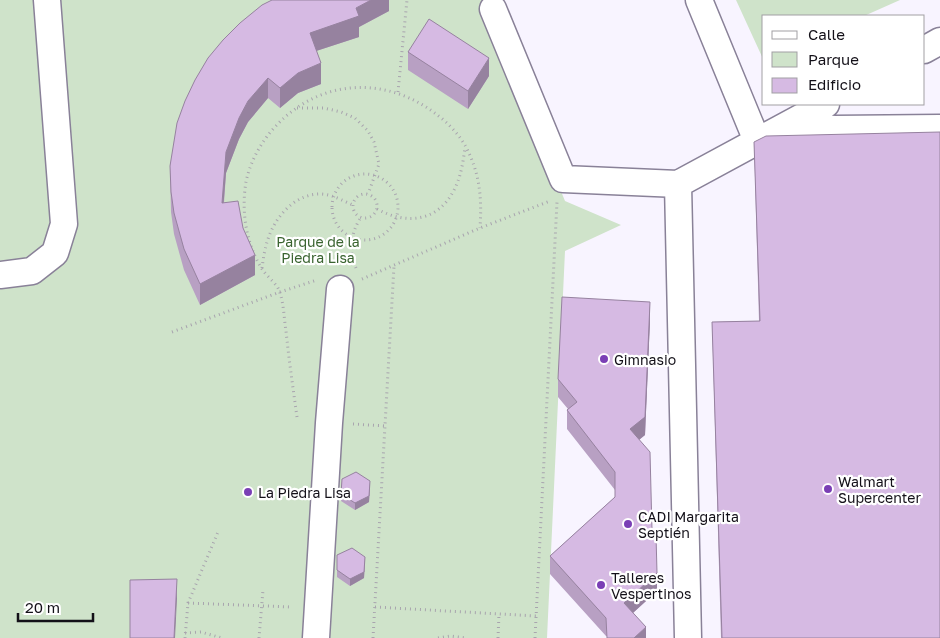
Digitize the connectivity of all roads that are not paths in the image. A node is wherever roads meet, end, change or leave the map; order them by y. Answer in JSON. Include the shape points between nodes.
{"nodes":[{"id":1,"x":47,"y":0,"type":"edge"},
{"id":2,"x":699,"y":0,"type":"edge"},
{"id":3,"x":493,"y":9,"type":"dead end"},
{"id":4,"x":940,"y":42,"type":"edge"},
{"id":5,"x":925,"y":50,"type":"edge"},
{"id":6,"x":824,"y":105,"type":"edge"},
{"id":7,"x":787,"y":125,"type":"junction"},
{"id":8,"x":940,"y":128,"type":"edge"},
{"id":9,"x":757,"y":141,"type":"junction"},
{"id":10,"x":678,"y":184,"type":"junction"},
{"id":11,"x":0,"y":275,"type":"edge"},
{"id":12,"x":351,"y":284,"type":"road end"},
{"id":13,"x":316,"y":638,"type":"edge"},
{"id":14,"x":688,"y":638,"type":"edge"}],
"edges":[{"from":1,"to":11,"type":"street","via":[[64,224],[55,253],[32,271]]},
{"from":2,"to":9,"type":"street"},
{"from":3,"to":10,"type":"street","via":[[563,178]]},
{"from":4,"to":5,"type":"street"},
{"from":6,"to":7,"type":"street"},
{"from":7,"to":8,"type":"street","via":[[834,129]]},
{"from":7,"to":9,"type":"street"},
{"from":9,"to":10,"type":"street"},
{"from":10,"to":14,"type":"street"},
{"from":12,"to":13,"type":"street","via":[[329,424]]}]}
